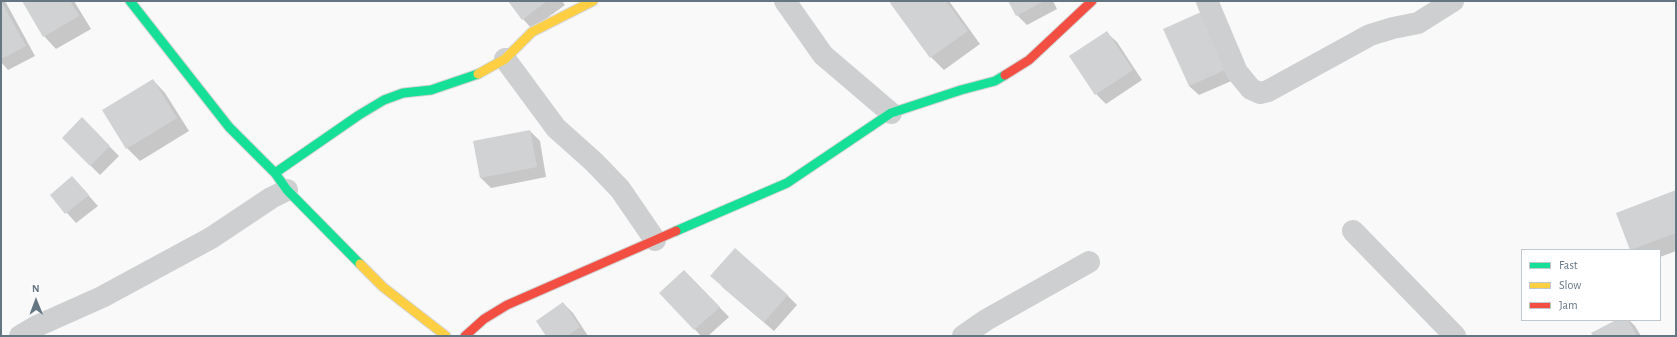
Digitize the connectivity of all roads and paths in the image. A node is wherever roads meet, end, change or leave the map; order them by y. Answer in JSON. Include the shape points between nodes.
{"nodes":[{"id":1,"x":130,"y":1,"type":"edge"},
{"id":2,"x":593,"y":1,"type":"edge"},
{"id":3,"x":785,"y":1,"type":"edge"},
{"id":4,"x":1092,"y":1,"type":"edge"},
{"id":5,"x":1207,"y":1,"type":"edge"},
{"id":6,"x":1453,"y":1,"type":"edge"},
{"id":7,"x":570,"y":7,"type":"edge"},
{"id":8,"x":505,"y":58,"type":"junction"},
{"id":9,"x":891,"y":113,"type":"junction"},
{"id":10,"x":281,"y":181,"type":"junction"},
{"id":11,"x":1354,"y":231,"type":"dead end"},
{"id":12,"x":654,"y":240,"type":"junction"},
{"id":13,"x":1089,"y":262,"type":"dead end"},
{"id":14,"x":20,"y":336,"type":"edge"},
{"id":15,"x":446,"y":336,"type":"edge"},
{"id":16,"x":464,"y":336,"type":"edge"},
{"id":17,"x":963,"y":336,"type":"edge"},
{"id":18,"x":1455,"y":336,"type":"edge"}],
"edges":[{"from":1,"to":10,"type":"street","via":[[229,127]]},
{"from":2,"to":7,"type":"street"},
{"from":3,"to":9,"type":"street","via":[[823,55]]},
{"from":4,"to":9,"type":"street","via":[[1029,60],[995,80]]},
{"from":5,"to":6,"type":"street","via":[[1237,72],[1251,89],[1260,93],[1370,35],[1418,24]]},
{"from":7,"to":8,"type":"street","via":[[532,32]]},
{"from":8,"to":10,"type":"street","via":[[473,77],[432,90],[403,93],[384,100],[359,115]]},
{"from":8,"to":12,"type":"street","via":[[556,128],[620,189]]},
{"from":9,"to":12,"type":"street","via":[[788,183]]},
{"from":10,"to":14,"type":"street","via":[[271,198],[204,242],[102,297],[36,326]]},
{"from":10,"to":15,"type":"street","via":[[383,287]]},
{"from":11,"to":18,"type":"street"},
{"from":12,"to":16,"type":"street","via":[[507,305],[484,319]]},
{"from":13,"to":17,"type":"street","via":[[986,320]]}]}
